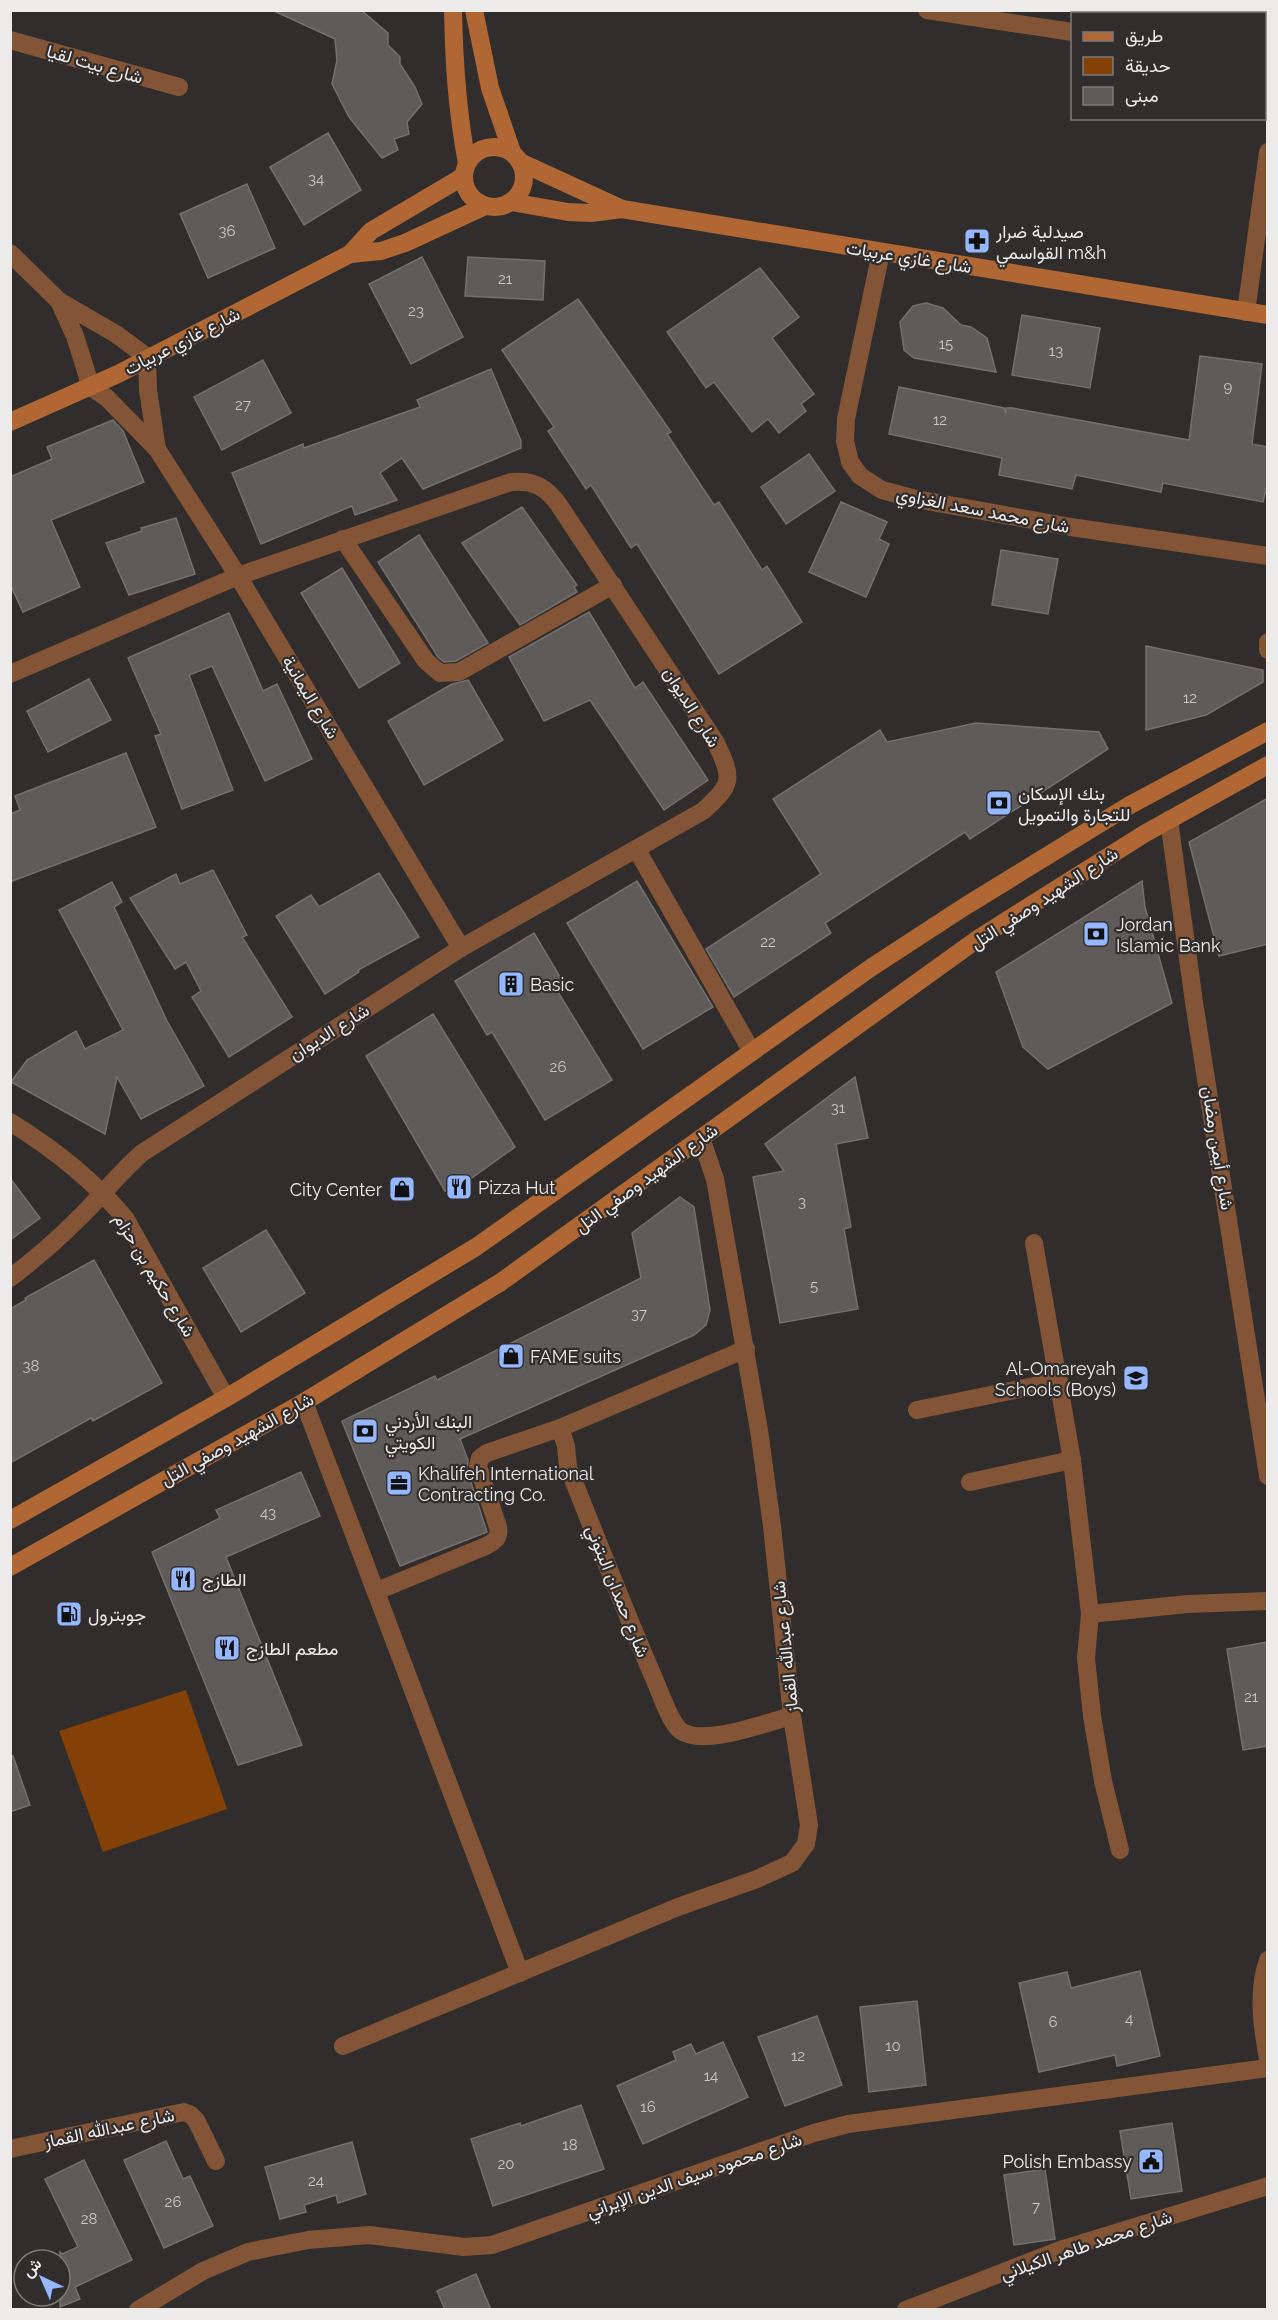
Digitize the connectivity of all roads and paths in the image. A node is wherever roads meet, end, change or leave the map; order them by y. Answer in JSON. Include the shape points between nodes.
{"nodes":[{"id":1,"x":453,"y":10,"type":"edge"},
{"id":2,"x":474,"y":10,"type":"edge"},
{"id":3,"x":927,"y":10,"type":"edge"},
{"id":4,"x":1071,"y":32,"type":"edge"},
{"id":5,"x":10,"y":40,"type":"edge"},
{"id":6,"x":179,"y":87,"type":"dead end"},
{"id":7,"x":1268,"y":152,"type":"edge"},
{"id":8,"x":517,"y":157,"type":"junction"},
{"id":9,"x":465,"y":170,"type":"junction"},
{"id":10,"x":511,"y":202,"type":"junction"},
{"id":11,"x":485,"y":206,"type":"junction"},
{"id":12,"x":622,"y":209,"type":"junction"},
{"id":13,"x":881,"y":252,"type":"junction"},
{"id":14,"x":10,"y":253,"type":"edge"},
{"id":15,"x":350,"y":254,"type":"junction"},
{"id":16,"x":59,"y":301,"type":"junction"},
{"id":17,"x":1246,"y":312,"type":"junction"},
{"id":18,"x":1268,"y":315,"type":"edge"},
{"id":19,"x":147,"y":357,"type":"junction"},
{"id":20,"x":91,"y":387,"type":"junction"},
{"id":21,"x":10,"y":422,"type":"edge"},
{"id":22,"x":157,"y":449,"type":"junction"},
{"id":23,"x":343,"y":539,"type":"junction"},
{"id":24,"x":1268,"y":556,"type":"edge"},
{"id":25,"x":238,"y":576,"type":"junction"},
{"id":26,"x":613,"y":585,"type":"junction"},
{"id":27,"x":1268,"y":642,"type":"edge"},
{"id":28,"x":1268,"y":650,"type":"edge"},
{"id":29,"x":10,"y":674,"type":"edge"},
{"id":30,"x":1268,"y":731,"type":"edge"},
{"id":31,"x":1268,"y":765,"type":"edge"},
{"id":32,"x":1169,"y":820,"type":"junction"},
{"id":33,"x":637,"y":850,"type":"junction"},
{"id":34,"x":461,"y":948,"type":"junction"},
{"id":35,"x":752,"y":1052,"type":"junction"},
{"id":36,"x":10,"y":1122,"type":"edge"},
{"id":37,"x":701,"y":1138,"type":"junction"},
{"id":38,"x":103,"y":1193,"type":"junction"},
{"id":39,"x":1034,"y":1243,"type":"dead end"},
{"id":40,"x":10,"y":1278,"type":"edge"},
{"id":41,"x":746,"y":1349,"type":"junction"},
{"id":42,"x":1059,"y":1381,"type":"junction"},
{"id":43,"x":226,"y":1398,"type":"junction"},
{"id":44,"x":304,"y":1402,"type":"junction"},
{"id":45,"x":917,"y":1410,"type":"dead end"},
{"id":46,"x":560,"y":1428,"type":"junction"},
{"id":47,"x":1072,"y":1460,"type":"junction"},
{"id":48,"x":1268,"y":1476,"type":"edge"},
{"id":49,"x":970,"y":1482,"type":"dead end"},
{"id":50,"x":10,"y":1520,"type":"edge"},
{"id":51,"x":10,"y":1567,"type":"edge"},
{"id":52,"x":377,"y":1591,"type":"junction"},
{"id":53,"x":1268,"y":1601,"type":"edge"},
{"id":54,"x":1090,"y":1614,"type":"junction"},
{"id":55,"x":792,"y":1716,"type":"junction"},
{"id":56,"x":1120,"y":1850,"type":"dead end"},
{"id":57,"x":1268,"y":1960,"type":"edge"},
{"id":58,"x":520,"y":1973,"type":"junction"},
{"id":59,"x":343,"y":2046,"type":"dead end"},
{"id":60,"x":1268,"y":2059,"type":"edge"},
{"id":61,"x":1268,"y":2068,"type":"edge"},
{"id":62,"x":10,"y":2149,"type":"edge"},
{"id":63,"x":216,"y":2161,"type":"dead end"},
{"id":64,"x":1268,"y":2186,"type":"edge"},
{"id":65,"x":138,"y":2310,"type":"edge"},
{"id":66,"x":906,"y":2310,"type":"edge"}],
"edges":[{"from":1,"to":9,"type":"main road","via":[[455,87]]},
{"from":2,"to":8,"type":"main road","via":[[490,88]]},
{"from":3,"to":4,"type":"street"},
{"from":5,"to":6,"type":"street","name":"شارع بيت لقيا"},
{"from":7,"to":17,"type":"street"},
{"from":8,"to":9,"type":"main road","via":[[502,147],[492,146],[473,155]]},
{"from":8,"to":10,"type":"main road","via":[[525,174],[524,185]]},
{"from":8,"to":12,"type":"main road","name":"شارع غازي عربيات"},
{"from":9,"to":11,"type":"main road","via":[[466,189]]},
{"from":9,"to":15,"type":"main road","name":"شارع غازي عربيات","via":[[371,231]]},
{"from":10,"to":11,"type":"main road"},
{"from":10,"to":12,"type":"main road","name":"شارع غازي عربيات","via":[[568,212]]},
{"from":11,"to":15,"type":"main road","name":"شارع غازي عربيات","via":[[405,243],[381,251]]},
{"from":12,"to":13,"type":"main road","name":"شارع غازي عربيات"},
{"from":13,"to":17,"type":"main road","name":"شارع غازي عربيات"},
{"from":13,"to":24,"type":"street","name":"شارع محمد سعد الغزاوي","via":[[846,419],[845,441],[850,462],[860,476],[882,490],[916,499]]},
{"from":14,"to":16,"type":"street"},
{"from":15,"to":19,"type":"main road","name":"شارع غازي عربيات"},
{"from":16,"to":19,"type":"street","via":[[117,334]]},
{"from":16,"to":20,"type":"street"},
{"from":17,"to":18,"type":"main road","name":"شارع غازي عربيات"},
{"from":19,"to":20,"type":"main road","name":"شارع غازي عربيات"},
{"from":19,"to":22,"type":"street","name":"شارع اليمانية"},
{"from":20,"to":21,"type":"main road","name":"شارع غازي عربيات"},
{"from":20,"to":22,"type":"street","name":"شارع اليمانية"},
{"from":22,"to":25,"type":"street","name":"شارع اليمانية"},
{"from":23,"to":25,"type":"street","name":"شارع الديوان"},
{"from":23,"to":26,"type":"street","name":"شارع الديوان","via":[[512,482],[536,483],[550,492]]},
{"from":23,"to":26,"type":"street","via":[[426,661],[440,673],[459,672]]},
{"from":25,"to":29,"type":"street","name":"شارع الديوان"},
{"from":25,"to":34,"type":"street","name":"شارع اليمانية"},
{"from":26,"to":33,"type":"street","name":"شارع الديوان","via":[[716,743],[727,767],[727,785],[719,797],[703,811]]},
{"from":27,"to":28,"type":"street"},
{"from":30,"to":35,"type":"main road","name":"شارع الشهيد وصفي التل","via":[[1130,805],[1031,865],[872,967]]},
{"from":31,"to":32,"type":"main road","name":"شارع الشهيد وصفي التل"},
{"from":32,"to":37,"type":"main road","name":"شارع الشهيد وصفي التل","via":[[979,938]]},
{"from":32,"to":48,"type":"street","name":"شارع أيمن رمضان"},
{"from":33,"to":34,"type":"street","name":"شارع الديوان"},
{"from":33,"to":35,"type":"street"},
{"from":34,"to":38,"type":"street","name":"شارع الديوان","via":[[142,1153]]},
{"from":35,"to":43,"type":"main road","name":"شارع الشهيد وصفي التل","via":[[477,1248]]},
{"from":36,"to":38,"type":"street","name":"شارع حكيم بن حزام","via":[[76,1168]]},
{"from":37,"to":41,"type":"street","name":"شارع عبدالله القماز","via":[[715,1179]]},
{"from":37,"to":44,"type":"main road","name":"شارع الشهيد وصفي التل","via":[[501,1282]]},
{"from":38,"to":40,"type":"street","name":"شارع الديوان","via":[[44,1252]]},
{"from":38,"to":43,"type":"street","name":"شارع حكيم بن حزام","via":[[142,1246]]},
{"from":39,"to":42,"type":"street"},
{"from":41,"to":46,"type":"street"},
{"from":41,"to":55,"type":"street","name":"شارع عبدالله القماز","via":[[772,1526]]},
{"from":42,"to":45,"type":"street"},
{"from":42,"to":47,"type":"street"},
{"from":43,"to":50,"type":"main road","name":"شارع الشهيد وصفي التل"},
{"from":44,"to":51,"type":"main road","name":"شارع الشهيد وصفي التل"},
{"from":44,"to":52,"type":"street"},
{"from":46,"to":52,"type":"street","via":[[487,1453],[478,1462],[500,1534],[497,1539]]},
{"from":46,"to":55,"type":"street","name":"شارع حمدان البتوني","via":[[568,1467],[636,1637],[680,1731],[714,1736]]},
{"from":47,"to":49,"type":"street"},
{"from":47,"to":54,"type":"street"},
{"from":52,"to":58,"type":"street"},
{"from":53,"to":54,"type":"street"},
{"from":54,"to":56,"type":"street","via":[[1086,1658],[1092,1716]]},
{"from":55,"to":58,"type":"street","name":"شارع عبدالله القماز","via":[[809,1825],[806,1844],[792,1863]]},
{"from":57,"to":60,"type":"street","via":[[1262,1975],[1262,2029]]},
{"from":58,"to":59,"type":"street","name":"شارع عبدالله القماز"},
{"from":61,"to":65,"type":"street","name":"شارع محمود سيف الدين الإيراني","via":[[848,2124],[492,2245],[464,2247],[369,2235],[308,2240],[248,2252],[203,2271]]},
{"from":62,"to":63,"type":"street","name":"شارع عبدالله القماز","via":[[184,2112],[196,2120]]},
{"from":64,"to":66,"type":"street","name":"شارع محمد طاهر الكيلاني","via":[[1063,2249]]}]}
